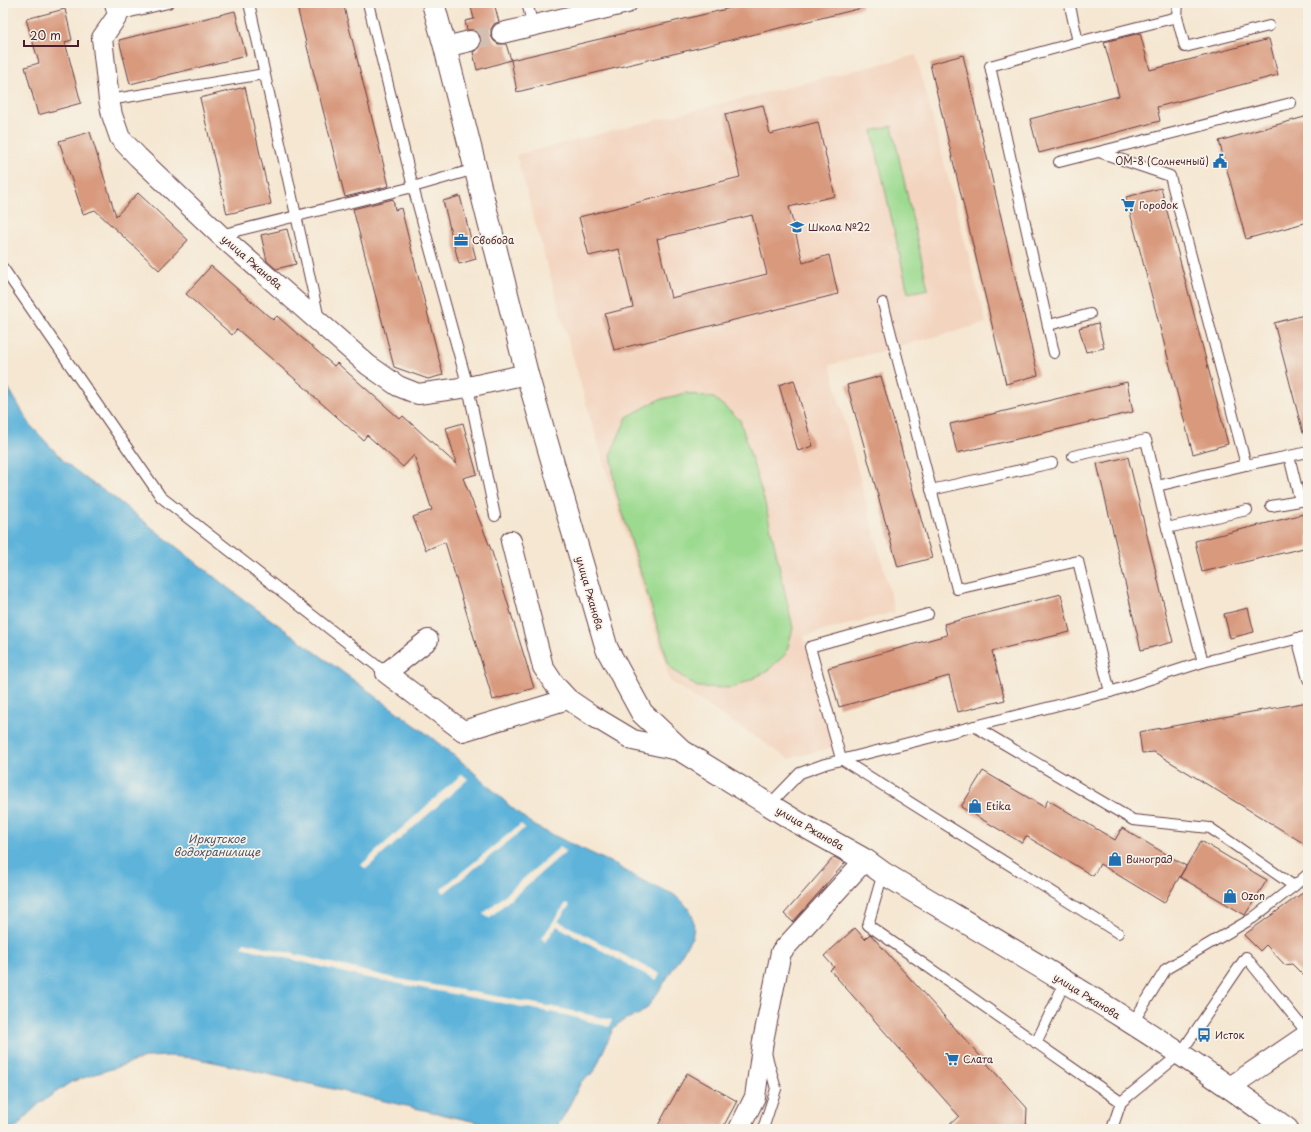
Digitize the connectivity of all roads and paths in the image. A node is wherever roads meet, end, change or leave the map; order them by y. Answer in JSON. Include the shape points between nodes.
{"nodes":[{"id":1,"x":168,"y":3,"type":"edge"},
{"id":2,"x":249,"y":3,"type":"edge"},
{"id":3,"x":368,"y":3,"type":"edge"},
{"id":4,"x":433,"y":3,"type":"edge"},
{"id":5,"x":527,"y":3,"type":"edge"},
{"id":6,"x":627,"y":3,"type":"edge"},
{"id":7,"x":1178,"y":3,"type":"edge"},
{"id":8,"x":1070,"y":6,"type":"dead end"},
{"id":9,"x":117,"y":9,"type":"edge"},
{"id":10,"x":1177,"y":17,"type":"junction"},
{"id":11,"x":533,"y":26,"type":"junction"},
{"id":12,"x":1269,"y":26,"type":"dead end"},
{"id":13,"x":502,"y":33,"type":"tunnel mouth"},
{"id":14,"x":470,"y":41,"type":"tunnel mouth"},
{"id":15,"x":1078,"y":42,"type":"junction"},
{"id":16,"x":445,"y":47,"type":"junction"},
{"id":17,"x":264,"y":74,"type":"junction"},
{"id":18,"x":109,"y":100,"type":"junction"},
{"id":19,"x":1291,"y":103,"type":"dead end"},
{"id":20,"x":1099,"y":152,"type":"junction"},
{"id":21,"x":1059,"y":162,"type":"dead end"},
{"id":22,"x":475,"y":169,"type":"junction"},
{"id":23,"x":413,"y":187,"type":"junction"},
{"id":24,"x":295,"y":215,"type":"junction"},
{"id":25,"x":220,"y":235,"type":"junction"},
{"id":26,"x":3,"y":268,"type":"edge"},
{"id":27,"x":883,"y":303,"type":"dead end"},
{"id":28,"x":1090,"y":314,"type":"dead end"},
{"id":29,"x":319,"y":320,"type":"junction"},
{"id":30,"x":1049,"y":325,"type":"junction"},
{"id":31,"x":1054,"y":354,"type":"dead end"},
{"id":32,"x":527,"y":374,"type":"junction"},
{"id":33,"x":468,"y":387,"type":"junction"},
{"id":34,"x":1308,"y":452,"type":"edge"},
{"id":35,"x":1073,"y":456,"type":"dead end"},
{"id":36,"x":1289,"y":456,"type":"junction"},
{"id":37,"x":1052,"y":463,"type":"dead end"},
{"id":38,"x":1246,"y":465,"type":"junction"},
{"id":39,"x":1157,"y":486,"type":"junction"},
{"id":40,"x":931,"y":490,"type":"junction"},
{"id":41,"x":1304,"y":500,"type":"edge"},
{"id":42,"x":1271,"y":506,"type":"dead end"},
{"id":43,"x":1246,"y":510,"type":"dead end"},
{"id":44,"x":495,"y":516,"type":"dead end"},
{"id":45,"x":1167,"y":528,"type":"junction"},
{"id":46,"x":511,"y":541,"type":"dead end"},
{"id":47,"x":928,"y":614,"type":"dead end"},
{"id":48,"x":1308,"y":636,"type":"edge"},
{"id":49,"x":1297,"y":638,"type":"junction"},
{"id":50,"x":428,"y":640,"type":"dead end"},
{"id":51,"x":1203,"y":662,"type":"junction"},
{"id":52,"x":386,"y":673,"type":"junction"},
{"id":53,"x":1308,"y":679,"type":"edge"},
{"id":54,"x":1110,"y":692,"type":"junction"},
{"id":55,"x":568,"y":699,"type":"junction"},
{"id":56,"x":974,"y":726,"type":"junction"},
{"id":57,"x":682,"y":751,"type":"junction"},
{"id":58,"x":841,"y":759,"type":"junction"},
{"id":59,"x":769,"y":805,"type":"junction"},
{"id":60,"x":865,"y":860,"type":"junction"},
{"id":61,"x":883,"y":873,"type":"junction"},
{"id":62,"x":1308,"y":874,"type":"edge"},
{"id":63,"x":1294,"y":886,"type":"junction"},
{"id":64,"x":1118,"y":933,"type":"dead end"},
{"id":65,"x":1065,"y":982,"type":"junction"},
{"id":66,"x":1132,"y":1024,"type":"junction"},
{"id":67,"x":1308,"y":1034,"type":"edge"},
{"id":68,"x":763,"y":1041,"type":"junction"},
{"id":69,"x":1036,"y":1043,"type":"junction"},
{"id":70,"x":1180,"y":1054,"type":"junction"},
{"id":71,"x":1230,"y":1087,"type":"junction"},
{"id":72,"x":1121,"y":1102,"type":"junction"},
{"id":73,"x":739,"y":1129,"type":"edge"},
{"id":74,"x":762,"y":1129,"type":"edge"},
{"id":75,"x":1112,"y":1129,"type":"edge"},
{"id":76,"x":1287,"y":1129,"type":"edge"}],
"edges":[{"from":1,"to":9,"type":"lane"},
{"from":2,"to":17,"type":"lane"},
{"from":3,"to":23,"type":"lane"},
{"from":4,"to":16,"type":"street","name":"улица Ржанова"},
{"from":5,"to":11,"type":"lane"},
{"from":6,"to":11,"type":"street"},
{"from":7,"to":10,"type":"lane"},
{"from":8,"to":15,"type":"lane"},
{"from":9,"to":18,"type":"street","name":"улица Ржанова","via":[[102,38]]},
{"from":10,"to":12,"type":"lane","via":[[1185,47]]},
{"from":10,"to":15,"type":"lane"},
{"from":11,"to":13,"type":"street"},
{"from":14,"to":16,"type":"street"},
{"from":15,"to":30,"type":"lane","via":[[990,66]]},
{"from":16,"to":22,"type":"street","name":"улица Ржанова"},
{"from":17,"to":18,"type":"lane"},
{"from":17,"to":24,"type":"lane"},
{"from":18,"to":25,"type":"street","name":"улица Ржанова","via":[[120,138]]},
{"from":19,"to":20,"type":"lane"},
{"from":20,"to":21,"type":"lane"},
{"from":20,"to":38,"type":"lane","via":[[1170,176]]},
{"from":22,"to":23,"type":"lane"},
{"from":22,"to":32,"type":"street","name":"улица Ржанова"},
{"from":23,"to":24,"type":"lane"},
{"from":23,"to":33,"type":"lane"},
{"from":24,"to":25,"type":"lane"},
{"from":24,"to":29,"type":"lane"},
{"from":25,"to":29,"type":"street","name":"улица Ржанова"},
{"from":26,"to":52,"type":"lane","via":[[161,496]]},
{"from":27,"to":40,"type":"lane"},
{"from":28,"to":30,"type":"lane"},
{"from":29,"to":33,"type":"street","name":"улица Ржанова","via":[[368,365],[398,386],[418,394]]},
{"from":30,"to":31,"type":"lane"},
{"from":32,"to":33,"type":"street","name":"улица Ржанова"},
{"from":32,"to":57,"type":"street","name":"улица Ржанова","via":[[607,649],[642,713]]},
{"from":33,"to":44,"type":"lane"},
{"from":34,"to":36,"type":"lane"},
{"from":35,"to":39,"type":"lane","via":[[1146,440]]},
{"from":36,"to":38,"type":"lane"},
{"from":36,"to":41,"type":"lane"},
{"from":37,"to":40,"type":"lane"},
{"from":38,"to":39,"type":"lane"},
{"from":39,"to":45,"type":"lane"},
{"from":40,"to":54,"type":"lane","via":[[957,589],[1078,561]]},
{"from":41,"to":42,"type":"lane"},
{"from":43,"to":45,"type":"lane"},
{"from":45,"to":51,"type":"lane"},
{"from":46,"to":55,"type":"street","via":[[543,667]]},
{"from":47,"to":58,"type":"lane","via":[[810,647]]},
{"from":48,"to":49,"type":"lane"},
{"from":49,"to":51,"type":"lane"},
{"from":49,"to":53,"type":"lane"},
{"from":50,"to":52,"type":"street"},
{"from":51,"to":54,"type":"lane"},
{"from":52,"to":55,"type":"street","via":[[463,731]]},
{"from":54,"to":56,"type":"lane"},
{"from":55,"to":57,"type":"street","via":[[633,740]]},
{"from":56,"to":58,"type":"lane"},
{"from":56,"to":63,"type":"lane","via":[[1133,820],[1210,828]]},
{"from":57,"to":59,"type":"street","name":"улица Ржанова"},
{"from":58,"to":59,"type":"lane","via":[[800,773]]},
{"from":58,"to":64,"type":"lane"},
{"from":59,"to":60,"type":"street","name":"улица Ржанова"},
{"from":60,"to":61,"type":"street","name":"улица Ржанова"},
{"from":60,"to":68,"type":"street","via":[[781,952]]},
{"from":61,"to":65,"type":"street","name":"улица Ржанова"},
{"from":61,"to":69,"type":"lane","via":[[868,925]]},
{"from":62,"to":63,"type":"lane"},
{"from":63,"to":66,"type":"lane","via":[[1253,918],[1166,969]]},
{"from":65,"to":66,"type":"street","name":"улица Ржанова"},
{"from":65,"to":69,"type":"lane"},
{"from":66,"to":70,"type":"street","name":"улица Ржанова"},
{"from":67,"to":70,"type":"lane","via":[[1246,957]]},
{"from":67,"to":71,"type":"street"},
{"from":68,"to":73,"type":"street","via":[[755,1097]]},
{"from":68,"to":74,"type":"lane","via":[[776,1089]]},
{"from":69,"to":72,"type":"lane"},
{"from":70,"to":71,"type":"street","name":"улица Ржанова"},
{"from":70,"to":72,"type":"lane"},
{"from":71,"to":76,"type":"street","name":"улица Ржанова"},
{"from":72,"to":75,"type":"lane"}]}
